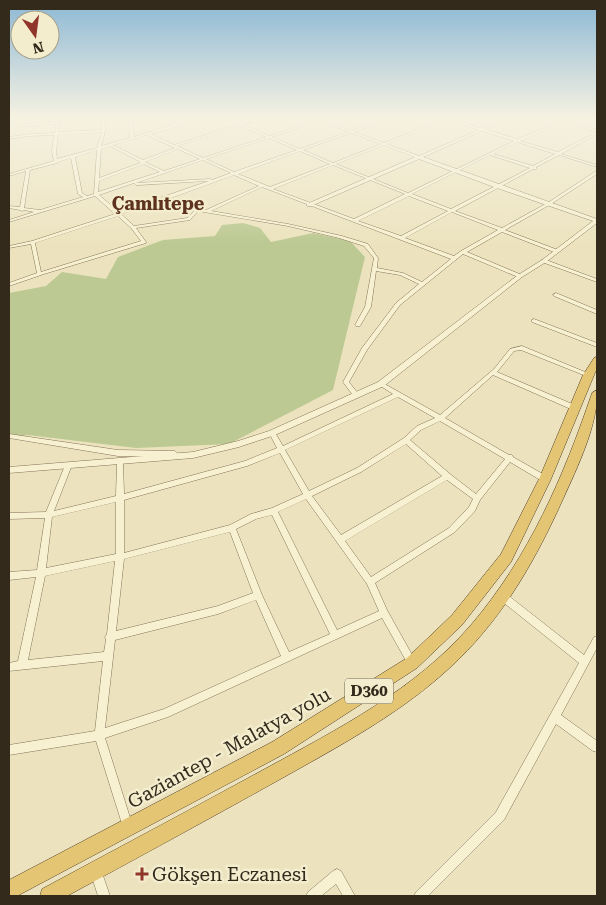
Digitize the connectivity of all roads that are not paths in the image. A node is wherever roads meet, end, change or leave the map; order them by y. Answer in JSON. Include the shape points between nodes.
{"nodes":[{"id":1,"x":61,"y":160,"type":"edge"},
{"id":2,"x":74,"y":160,"type":"edge"},
{"id":3,"x":99,"y":160,"type":"edge"},
{"id":4,"x":139,"y":160,"type":"edge"},
{"id":5,"x":146,"y":160,"type":"edge"},
{"id":6,"x":200,"y":160,"type":"edge"},
{"id":7,"x":207,"y":160,"type":"edge"},
{"id":8,"x":272,"y":160,"type":"edge"},
{"id":9,"x":325,"y":160,"type":"edge"},
{"id":10,"x":339,"y":160,"type":"edge"},
{"id":11,"x":409,"y":160,"type":"edge"},
{"id":12,"x":429,"y":160,"type":"edge"},
{"id":13,"x":478,"y":160,"type":"edge"},
{"id":14,"x":510,"y":160,"type":"edge"},
{"id":15,"x":549,"y":160,"type":"edge"},
{"id":16,"x":579,"y":160,"type":"edge"},
{"id":17,"x":56,"y":162,"type":"joint"},
{"id":18,"x":142,"y":162,"type":"junction"},
{"id":19,"x":332,"y":163,"type":"junction"},
{"id":20,"x":597,"y":166,"type":"edge"},
{"id":21,"x":535,"y":168,"type":"junction"},
{"id":22,"x":28,"y":169,"type":"junction"},
{"id":23,"x":456,"y":171,"type":"junction"},
{"id":24,"x":163,"y":172,"type":"junction"},
{"id":25,"x":597,"y":172,"type":"edge"},
{"id":26,"x":235,"y":174,"type":"junction"},
{"id":27,"x":9,"y":175,"type":"edge"},
{"id":28,"x":369,"y":178,"type":"junction"},
{"id":29,"x":98,"y":180,"type":"junction"},
{"id":30,"x":216,"y":180,"type":"junction"},
{"id":31,"x":126,"y":185,"type":"junction"},
{"id":32,"x":262,"y":186,"type":"junction"},
{"id":33,"x":496,"y":186,"type":"junction"},
{"id":34,"x":269,"y":189,"type":"junction"},
{"id":35,"x":411,"y":193,"type":"junction"},
{"id":36,"x":96,"y":194,"type":"junction"},
{"id":37,"x":86,"y":197,"type":"junction"},
{"id":38,"x":155,"y":202,"type":"junction"},
{"id":39,"x":550,"y":204,"type":"junction"},
{"id":40,"x":309,"y":205,"type":"junction"},
{"id":41,"x":9,"y":207,"type":"edge"},
{"id":42,"x":451,"y":209,"type":"junction"},
{"id":43,"x":22,"y":210,"type":"junction"},
{"id":44,"x":196,"y":211,"type":"junction"},
{"id":45,"x":41,"y":212,"type":"junction"},
{"id":46,"x":206,"y":212,"type":"junction"},
{"id":47,"x":119,"y":213,"type":"junction"},
{"id":48,"x":354,"y":221,"type":"junction"},
{"id":49,"x":597,"y":221,"type":"edge"},
{"id":50,"x":9,"y":222,"type":"edge"},
{"id":51,"x":133,"y":226,"type":"junction"},
{"id":52,"x":503,"y":229,"type":"junction"},
{"id":53,"x":401,"y":238,"type":"junction"},
{"id":54,"x":34,"y":242,"type":"junction"},
{"id":55,"x":9,"y":247,"type":"edge"},
{"id":56,"x":556,"y":251,"type":"junction"},
{"id":57,"x":462,"y":252,"type":"junction"},
{"id":58,"x":454,"y":258,"type":"junction"},
{"id":59,"x":544,"y":262,"type":"junction"},
{"id":60,"x":374,"y":268,"type":"junction"},
{"id":61,"x":39,"y":272,"type":"junction"},
{"id":62,"x":520,"y":276,"type":"junction"},
{"id":63,"x":597,"y":281,"type":"edge"},
{"id":64,"x":422,"y":284,"type":"junction"},
{"id":65,"x":9,"y":286,"type":"edge"},
{"id":66,"x":556,"y":295,"type":"dead end"},
{"id":67,"x":597,"y":312,"type":"edge"},
{"id":68,"x":534,"y":321,"type":"dead end"},
{"id":69,"x":358,"y":325,"type":"dead end"},
{"id":70,"x":597,"y":345,"type":"edge"},
{"id":71,"x":597,"y":360,"type":"edge"},
{"id":72,"x":493,"y":373,"type":"junction"},
{"id":73,"x":588,"y":375,"type":"junction"},
{"id":74,"x":381,"y":384,"type":"junction"},
{"id":75,"x":597,"y":393,"type":"edge"},
{"id":76,"x":398,"y":394,"type":"junction"},
{"id":77,"x":357,"y":396,"type":"junction"},
{"id":78,"x":575,"y":408,"type":"junction"},
{"id":79,"x":594,"y":417,"type":"edge"},
{"id":80,"x":441,"y":418,"type":"junction"},
{"id":81,"x":272,"y":433,"type":"junction"},
{"id":82,"x":9,"y":436,"type":"edge"},
{"id":83,"x":406,"y":440,"type":"junction"},
{"id":84,"x":282,"y":450,"type":"junction"},
{"id":85,"x":192,"y":455,"type":"junction"},
{"id":86,"x":510,"y":457,"type":"junction"},
{"id":87,"x":120,"y":462,"type":"junction"},
{"id":88,"x":68,"y":465,"type":"junction"},
{"id":89,"x":9,"y":470,"type":"edge"},
{"id":90,"x":447,"y":476,"type":"junction"},
{"id":91,"x":546,"y":479,"type":"junction"},
{"id":92,"x":307,"y":494,"type":"junction"},
{"id":93,"x":120,"y":498,"type":"junction"},
{"id":94,"x":478,"y":498,"type":"junction"},
{"id":95,"x":274,"y":511,"type":"junction"},
{"id":96,"x":49,"y":515,"type":"junction"},
{"id":97,"x":9,"y":516,"type":"edge"},
{"id":98,"x":232,"y":528,"type":"junction"},
{"id":99,"x":340,"y":540,"type":"junction"},
{"id":100,"x":120,"y":557,"type":"junction"},
{"id":101,"x":41,"y":573,"type":"junction"},
{"id":102,"x":9,"y":576,"type":"edge"},
{"id":103,"x":370,"y":582,"type":"junction"},
{"id":104,"x":258,"y":595,"type":"junction"},
{"id":105,"x":502,"y":596,"type":"junction"},
{"id":106,"x":384,"y":613,"type":"junction"},
{"id":107,"x":109,"y":636,"type":"junction"},
{"id":108,"x":335,"y":636,"type":"junction"},
{"id":109,"x":597,"y":640,"type":"edge"},
{"id":110,"x":107,"y":656,"type":"junction"},
{"id":111,"x":287,"y":658,"type":"junction"},
{"id":112,"x":584,"y":661,"type":"junction"},
{"id":113,"x":412,"y":663,"type":"junction"},
{"id":114,"x":22,"y":665,"type":"junction"},
{"id":115,"x":9,"y":667,"type":"edge"},
{"id":116,"x":554,"y":718,"type":"junction"},
{"id":117,"x":99,"y":735,"type":"junction"},
{"id":118,"x":597,"y":747,"type":"edge"},
{"id":119,"x":9,"y":750,"type":"edge"},
{"id":120,"x":128,"y":828,"type":"junction"},
{"id":121,"x":96,"y":870,"type":"junction"},
{"id":122,"x":9,"y":890,"type":"edge"},
{"id":123,"x":49,"y":896,"type":"edge"},
{"id":124,"x":104,"y":896,"type":"edge"},
{"id":125,"x":312,"y":896,"type":"edge"},
{"id":126,"x":349,"y":896,"type":"edge"},
{"id":127,"x":420,"y":896,"type":"edge"}],
"edges":[{"from":1,"to":17,"type":"street"},
{"from":2,"to":37,"type":"street","via":[[80,194]]},
{"from":3,"to":29,"type":"street"},
{"from":4,"to":18,"type":"street"},
{"from":5,"to":18,"type":"street"},
{"from":6,"to":24,"type":"street"},
{"from":7,"to":26,"type":"street"},
{"from":8,"to":26,"type":"street"},
{"from":9,"to":19,"type":"street"},
{"from":10,"to":19,"type":"street"},
{"from":11,"to":28,"type":"street"},
{"from":12,"to":23,"type":"street"},
{"from":13,"to":23,"type":"street"},
{"from":14,"to":21,"type":"street"},
{"from":15,"to":21,"type":"street"},
{"from":16,"to":20,"type":"street"},
{"from":17,"to":22,"type":"street"},
{"from":18,"to":24,"type":"street"},
{"from":18,"to":29,"type":"street"},
{"from":19,"to":28,"type":"street"},
{"from":19,"to":34,"type":"street"},
{"from":21,"to":33,"type":"street"},
{"from":22,"to":27,"type":"street"},
{"from":22,"to":43,"type":"street"},
{"from":23,"to":33,"type":"street"},
{"from":23,"to":35,"type":"street"},
{"from":24,"to":31,"type":"street"},
{"from":25,"to":39,"type":"street"},
{"from":26,"to":30,"type":"street"},
{"from":26,"to":32,"type":"street"},
{"from":28,"to":35,"type":"street"},
{"from":28,"to":40,"type":"street"},
{"from":29,"to":36,"type":"street"},
{"from":30,"to":31,"type":"street"},
{"from":30,"to":38,"type":"street"},
{"from":31,"to":36,"type":"street"},
{"from":32,"to":34,"type":"street"},
{"from":32,"to":46,"type":"street"},
{"from":33,"to":39,"type":"street"},
{"from":33,"to":42,"type":"street"},
{"from":34,"to":40,"type":"street"},
{"from":35,"to":42,"type":"street"},
{"from":35,"to":48,"type":"street"},
{"from":36,"to":37,"type":"street"},
{"from":36,"to":47,"type":"street"},
{"from":37,"to":45,"type":"street"},
{"from":38,"to":44,"type":"street"},
{"from":38,"to":47,"type":"street"},
{"from":39,"to":49,"type":"street"},
{"from":39,"to":52,"type":"street"},
{"from":40,"to":48,"type":"street"},
{"from":41,"to":43,"type":"street"},
{"from":42,"to":52,"type":"street"},
{"from":42,"to":53,"type":"street"},
{"from":43,"to":45,"type":"street"},
{"from":44,"to":46,"type":"street"},
{"from":44,"to":51,"type":"street","via":[[188,219]]},
{"from":45,"to":50,"type":"street"},
{"from":46,"to":60,"type":"street","via":[[268,220],[357,242],[372,250],[376,258]]},
{"from":47,"to":51,"type":"street"},
{"from":47,"to":54,"type":"street"},
{"from":48,"to":53,"type":"street"},
{"from":49,"to":56,"type":"street"},
{"from":51,"to":61,"type":"street","via":[[144,242],[101,257]]},
{"from":52,"to":56,"type":"street"},
{"from":52,"to":57,"type":"street"},
{"from":53,"to":58,"type":"street"},
{"from":54,"to":55,"type":"street"},
{"from":54,"to":61,"type":"street"},
{"from":56,"to":59,"type":"street"},
{"from":57,"to":58,"type":"street"},
{"from":57,"to":62,"type":"street"},
{"from":58,"to":64,"type":"street"},
{"from":59,"to":62,"type":"street"},
{"from":59,"to":63,"type":"street"},
{"from":60,"to":64,"type":"street","via":[[401,274]]},
{"from":60,"to":69,"type":"street","via":[[368,307]]},
{"from":61,"to":65,"type":"street"},
{"from":62,"to":74,"type":"street"},
{"from":64,"to":77,"type":"street","via":[[398,304],[364,349],[346,382]]},
{"from":66,"to":67,"type":"street"},
{"from":68,"to":70,"type":"street"},
{"from":71,"to":73,"type":"highway","name":"Gaziantep - Malatya yolu","number":"D360"},
{"from":72,"to":73,"type":"street","via":[[512,350],[522,348]]},
{"from":72,"to":78,"type":"street"},
{"from":72,"to":80,"type":"street"},
{"from":73,"to":78,"type":"highway","name":"Gaziantep - Malatya yolu","number":"D360"},
{"from":74,"to":76,"type":"street"},
{"from":74,"to":77,"type":"street"},
{"from":75,"to":79,"type":"highway","number":"D360"},
{"from":76,"to":80,"type":"street"},
{"from":76,"to":84,"type":"street"},
{"from":77,"to":81,"type":"street"},
{"from":78,"to":91,"type":"highway","name":"Gaziantep - Malatya yolu","number":"D360"},
{"from":79,"to":105,"type":"highway","number":"D360","via":[[525,563]]},
{"from":80,"to":83,"type":"street","via":[[419,428]]},
{"from":80,"to":86,"type":"street"},
{"from":81,"to":84,"type":"street"},
{"from":81,"to":85,"type":"street"},
{"from":82,"to":85,"type":"street","via":[[118,453]]},
{"from":83,"to":90,"type":"street"},
{"from":83,"to":92,"type":"street","via":[[359,470]]},
{"from":84,"to":92,"type":"street"},
{"from":84,"to":93,"type":"street","via":[[248,463]]},
{"from":85,"to":87,"type":"street"},
{"from":86,"to":91,"type":"street"},
{"from":86,"to":94,"type":"street"},
{"from":87,"to":88,"type":"street"},
{"from":87,"to":93,"type":"street"},
{"from":88,"to":89,"type":"street"},
{"from":88,"to":96,"type":"street"},
{"from":90,"to":94,"type":"street"},
{"from":90,"to":99,"type":"street"},
{"from":91,"to":113,"type":"highway","name":"Gaziantep - Malatya yolu","number":"D360","via":[[506,558],[457,620]]},
{"from":92,"to":95,"type":"street"},
{"from":92,"to":99,"type":"street"},
{"from":93,"to":96,"type":"street"},
{"from":93,"to":100,"type":"street"},
{"from":94,"to":103,"type":"street","via":[[452,530]]},
{"from":95,"to":98,"type":"street","via":[[254,516]]},
{"from":95,"to":108,"type":"street"},
{"from":96,"to":97,"type":"street"},
{"from":96,"to":101,"type":"street"},
{"from":98,"to":100,"type":"street"},
{"from":98,"to":104,"type":"street"},
{"from":99,"to":103,"type":"street"},
{"from":100,"to":101,"type":"street"},
{"from":100,"to":107,"type":"street"},
{"from":101,"to":102,"type":"street"},
{"from":101,"to":114,"type":"street"},
{"from":103,"to":106,"type":"street"},
{"from":104,"to":107,"type":"street","via":[[218,610]]},
{"from":104,"to":111,"type":"street"},
{"from":105,"to":112,"type":"street"},
{"from":105,"to":121,"type":"highway","number":"D360","via":[[475,631],[428,679],[358,728]]},
{"from":106,"to":108,"type":"street"},
{"from":106,"to":113,"type":"street"},
{"from":107,"to":110,"type":"street"},
{"from":108,"to":111,"type":"street"},
{"from":109,"to":112,"type":"street"},
{"from":110,"to":114,"type":"street"},
{"from":110,"to":117,"type":"street"},
{"from":111,"to":117,"type":"street","via":[[165,714]]},
{"from":112,"to":116,"type":"street"},
{"from":113,"to":120,"type":"highway","name":"Gaziantep - Malatya yolu","number":"D360","via":[[278,748]]},
{"from":114,"to":115,"type":"street"},
{"from":116,"to":118,"type":"street"},
{"from":116,"to":127,"type":"street","via":[[500,816]]},
{"from":117,"to":119,"type":"street"},
{"from":117,"to":120,"type":"street"},
{"from":120,"to":122,"type":"highway","name":"Gaziantep - Malatya yolu","number":"D360"},
{"from":121,"to":123,"type":"highway","number":"D360"},
{"from":121,"to":124,"type":"street"},
{"from":125,"to":126,"type":"street","via":[[337,875]]}]}
